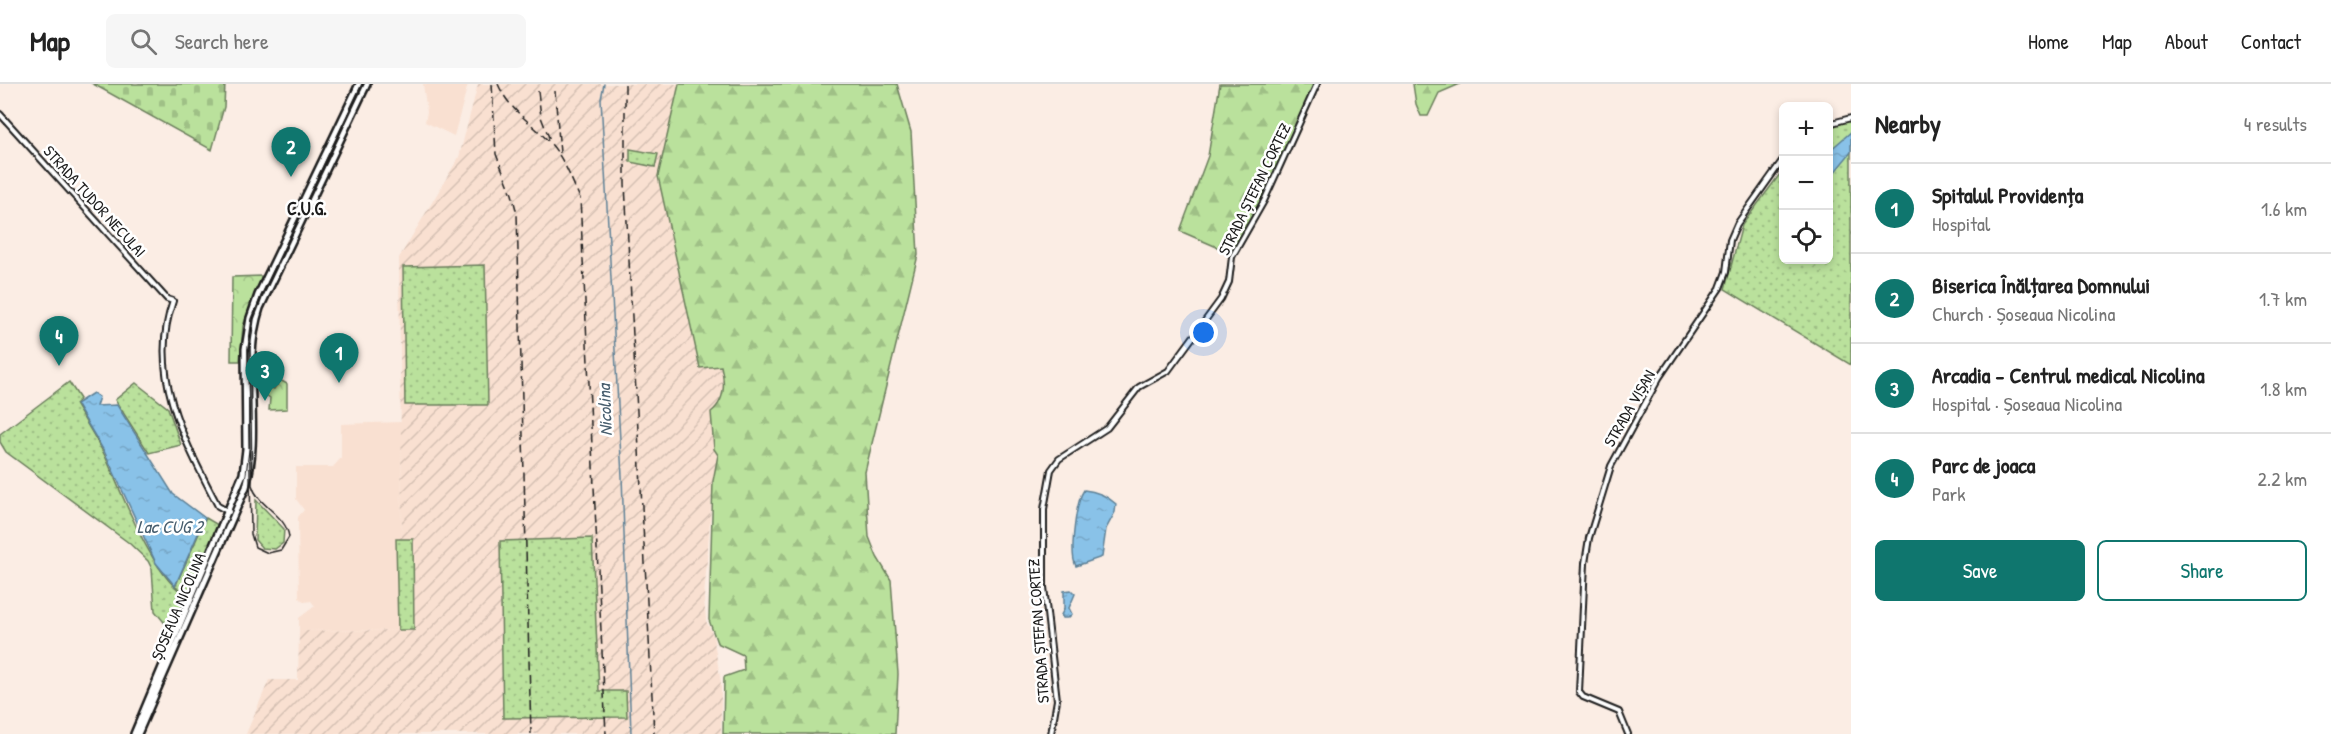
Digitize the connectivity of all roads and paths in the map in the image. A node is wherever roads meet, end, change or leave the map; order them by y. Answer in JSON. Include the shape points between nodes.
{"nodes":[{"id":1,"x":359,"y":84,"type":"edge"},
{"id":2,"x":367,"y":84,"type":"edge"},
{"id":3,"x":1317,"y":84,"type":"edge"},
{"id":4,"x":0,"y":114,"type":"edge"},
{"id":5,"x":1851,"y":118,"type":"edge"},
{"id":6,"x":1833,"y":123,"type":"edge"},
{"id":7,"x":1779,"y":165,"type":"edge"},
{"id":8,"x":231,"y":513,"type":"junction"},
{"id":9,"x":136,"y":734,"type":"edge"},
{"id":10,"x":1051,"y":734,"type":"edge"},
{"id":11,"x":1628,"y":734,"type":"edge"}],
"edges":[{"from":1,"to":8,"type":"main road","name":"ȘOSEAUA NICOLINA","via":[[250,318],[245,349],[246,457]]},
{"from":2,"to":8,"type":"main road","name":"ȘOSEAUA NICOLINA","via":[[258,314],[252,348],[252,461],[246,487]]},
{"from":3,"to":10,"type":"street","name":"STRADA ȘTEFAN CORTEZ","via":[[1264,201],[1232,256],[1229,282],[1221,299],[1168,371],[1138,387],[1107,428],[1059,459],[1051,470],[1044,509],[1044,587],[1057,700]]},
{"from":4,"to":8,"type":"street","name":"STRADA TUDOR NECULAI","via":[[103,230],[173,301],[164,341],[171,403],[180,431],[218,506]]},
{"from":5,"to":6,"type":"street"},
{"from":7,"to":11,"type":"street","name":"STRADA VIȘAN","via":[[1737,224],[1720,288],[1659,378],[1611,466],[1589,538],[1579,692],[1583,698],[1618,712]]},
{"from":8,"to":9,"type":"main road","name":"ȘOSEAUA NICOLINA"}]}
